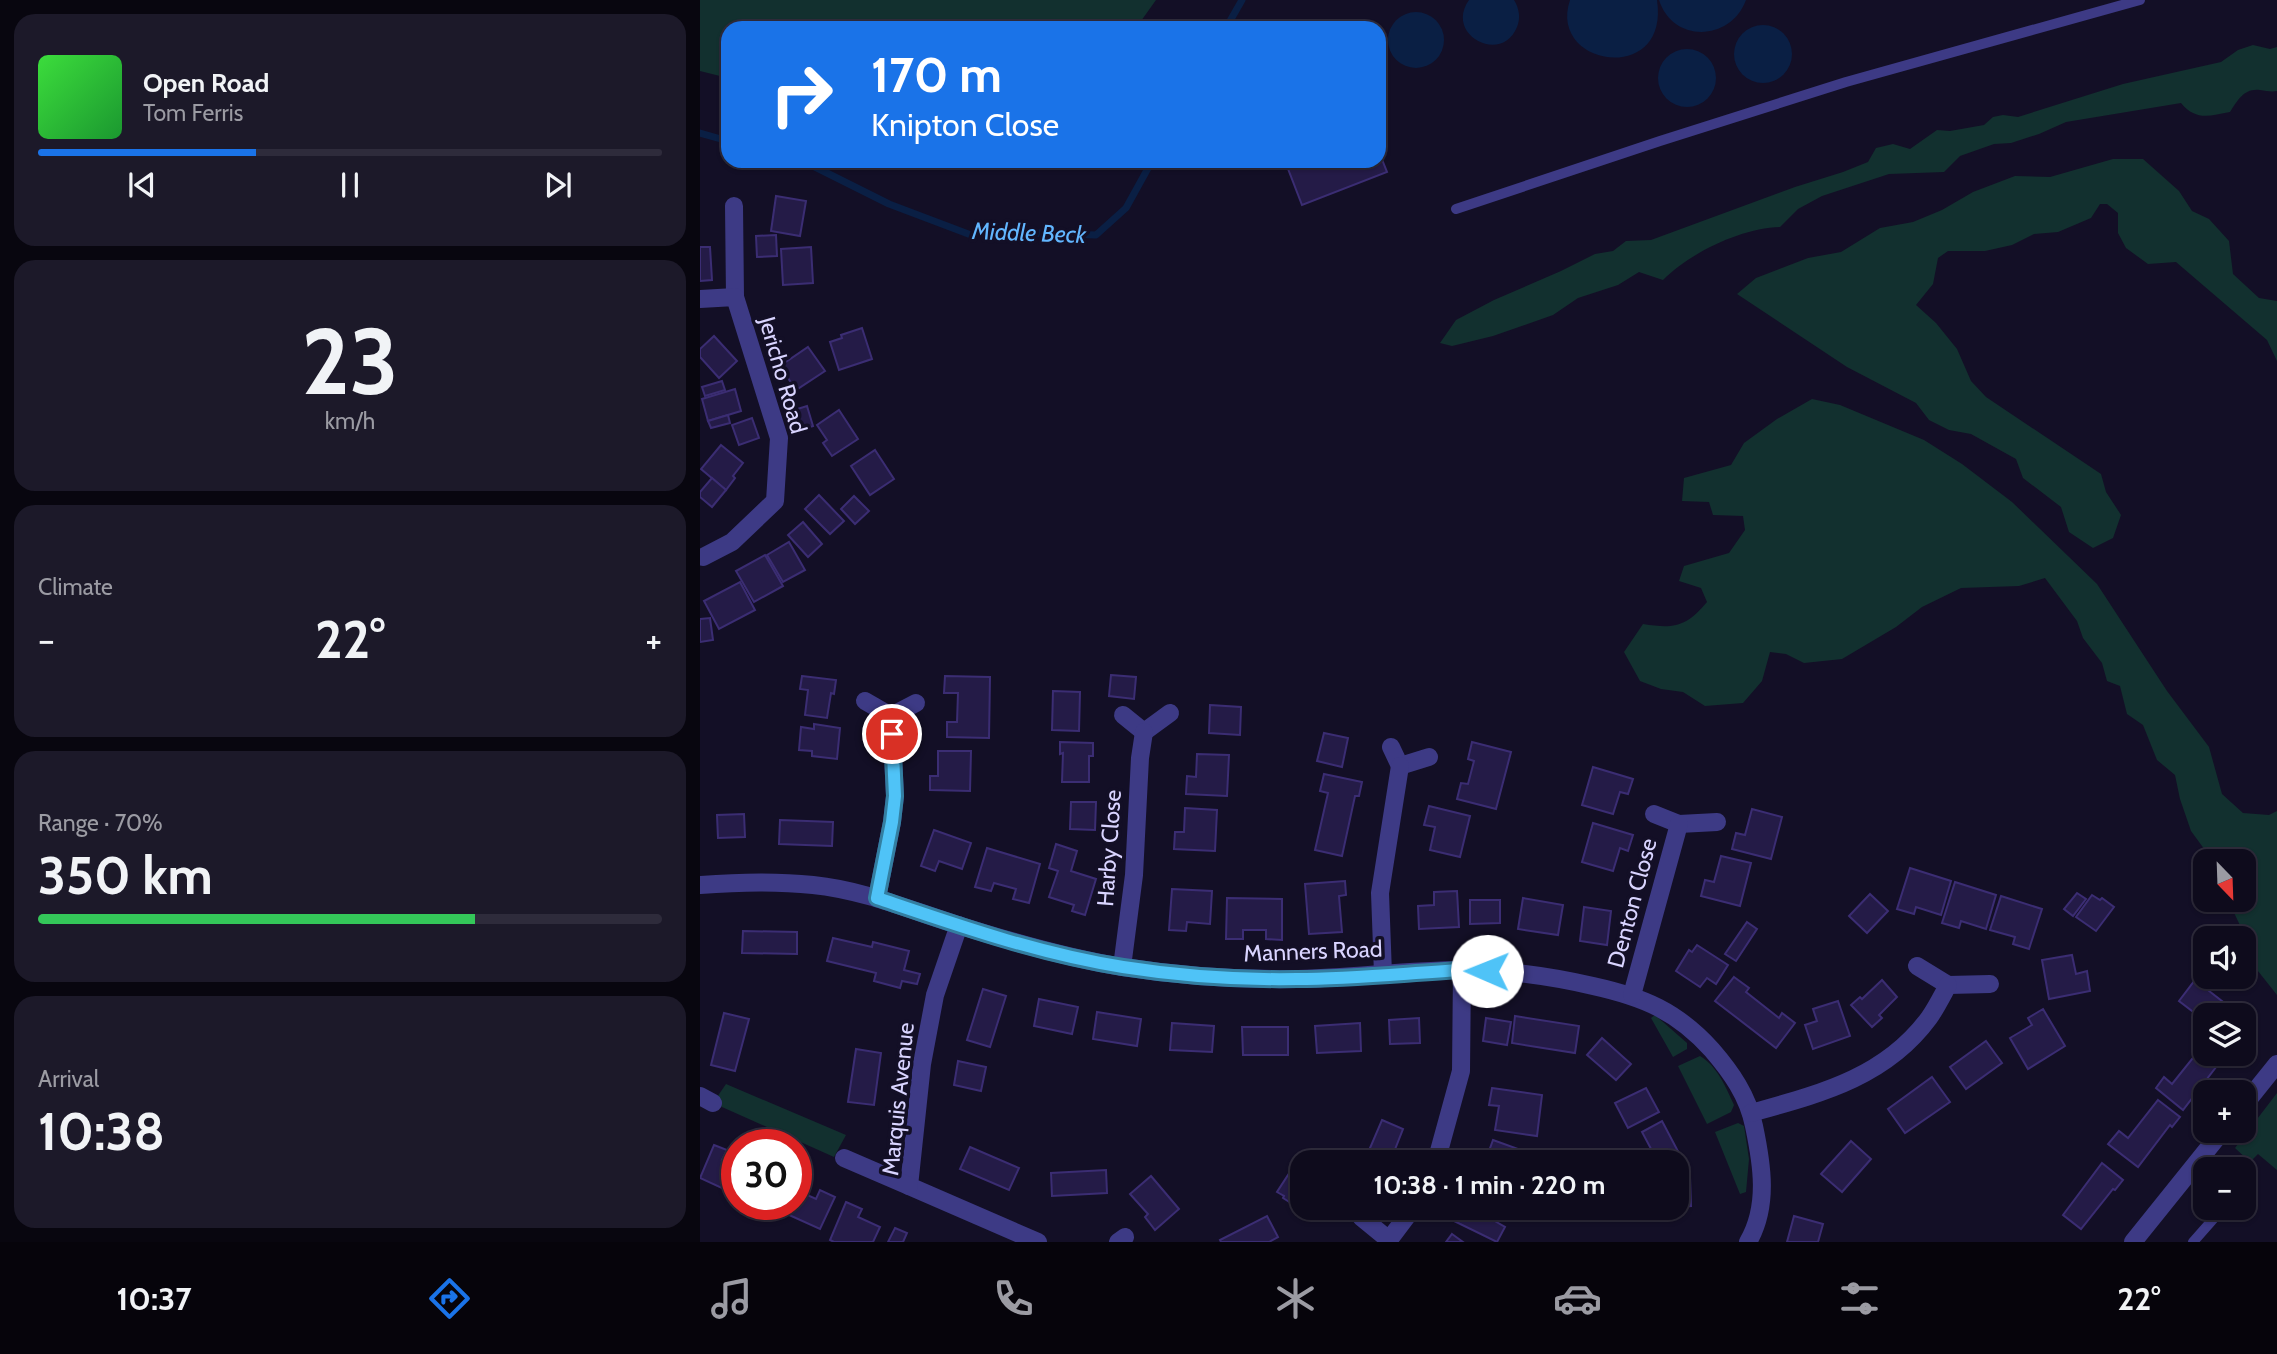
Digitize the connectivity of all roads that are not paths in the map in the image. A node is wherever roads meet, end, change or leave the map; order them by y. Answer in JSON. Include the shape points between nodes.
{"nodes":[{"id":1,"x":2140,"y":0,"type":"edge"},
{"id":2,"x":734,"y":206,"type":"dead end"},
{"id":3,"x":1456,"y":209,"type":"dead end"},
{"id":4,"x":735,"y":297,"type":"junction"},
{"id":5,"x":700,"y":299,"type":"edge"},
{"id":6,"x":703,"y":557,"type":"dead end"},
{"id":7,"x":865,"y":701,"type":"dead end"},
{"id":8,"x":916,"y":703,"type":"dead end"},
{"id":9,"x":1170,"y":713,"type":"dead end"},
{"id":10,"x":1123,"y":715,"type":"dead end"},
{"id":11,"x":891,"y":716,"type":"junction"},
{"id":12,"x":1144,"y":732,"type":"junction"},
{"id":13,"x":1391,"y":747,"type":"dead end"},
{"id":14,"x":1429,"y":757,"type":"dead end"},
{"id":15,"x":1400,"y":766,"type":"junction"},
{"id":16,"x":1654,"y":814,"type":"dead end"},
{"id":17,"x":1717,"y":822,"type":"dead end"},
{"id":18,"x":1679,"y":824,"type":"junction"},
{"id":19,"x":700,"y":885,"type":"edge"},
{"id":20,"x":877,"y":898,"type":"junction"},
{"id":21,"x":959,"y":925,"type":"junction"},
{"id":22,"x":1917,"y":966,"type":"dead end"},
{"id":23,"x":1122,"y":967,"type":"junction"},
{"id":24,"x":1462,"y":970,"type":"junction"},
{"id":25,"x":1383,"y":974,"type":"junction"},
{"id":26,"x":1990,"y":984,"type":"dead end"},
{"id":27,"x":1948,"y":985,"type":"junction"},
{"id":28,"x":1632,"y":995,"type":"junction"},
{"id":29,"x":2277,"y":1064,"type":"edge"},
{"id":30,"x":2256,"y":1090,"type":"edge"},
{"id":31,"x":1751,"y":1113,"type":"junction"},
{"id":32,"x":2213,"y":1143,"type":"edge"},
{"id":33,"x":1439,"y":1150,"type":"edge"},
{"id":34,"x":844,"y":1157,"type":"dead end"},
{"id":35,"x":909,"y":1186,"type":"junction"},
{"id":36,"x":1364,"y":1220,"type":"edge"},
{"id":37,"x":1404,"y":1220,"type":"edge"},
{"id":38,"x":2212,"y":1220,"type":"edge"},
{"id":39,"x":1389,"y":1241,"type":"edge"},
{"id":40,"x":1038,"y":1242,"type":"edge"},
{"id":41,"x":1748,"y":1242,"type":"edge"},
{"id":42,"x":2133,"y":1242,"type":"edge"},
{"id":43,"x":2193,"y":1242,"type":"edge"}],
"edges":[{"from":1,"to":3,"type":"lane","via":[[1846,82]]},
{"from":2,"to":4,"type":"street","name":"Jericho Road"},
{"from":4,"to":5,"type":"street","name":"Jericho Road"},
{"from":4,"to":6,"type":"street","name":"Jericho Road","via":[[779,438],[775,501],[732,542]]},
{"from":7,"to":11,"type":"street"},
{"from":8,"to":11,"type":"street"},
{"from":9,"to":12,"type":"street"},
{"from":10,"to":12,"type":"street"},
{"from":11,"to":20,"type":"street","via":[[895,796]]},
{"from":12,"to":23,"type":"street","name":"Harby Close"},
{"from":13,"to":15,"type":"street"},
{"from":14,"to":15,"type":"street"},
{"from":15,"to":25,"type":"street","via":[[1380,893]]},
{"from":16,"to":18,"type":"street","name":"Denton Close"},
{"from":17,"to":18,"type":"street","name":"Denton Close"},
{"from":18,"to":28,"type":"street","name":"Denton Close"},
{"from":19,"to":20,"type":"street","name":"Manners Road","via":[[748,881],[815,885]]},
{"from":20,"to":21,"type":"street","name":"Manners Road"},
{"from":21,"to":23,"type":"street","name":"Manners Road"},
{"from":21,"to":35,"type":"street","name":"Marquis Avenue","via":[[935,995],[922,1064]]},
{"from":22,"to":27,"type":"street"},
{"from":23,"to":25,"type":"street","name":"Manners Road","via":[[1222,978]]},
{"from":24,"to":25,"type":"street","name":"Manners Road"},
{"from":24,"to":28,"type":"street","name":"Manners Road","via":[[1565,979]]},
{"from":24,"to":33,"type":"street","via":[[1461,1070]]},
{"from":26,"to":27,"type":"street"},
{"from":27,"to":31,"type":"street","via":[[1913,1038],[1862,1076]]},
{"from":28,"to":31,"type":"street","name":"Manners Road","via":[[1691,1028],[1732,1073]]},
{"from":29,"to":30,"type":"street"},
{"from":31,"to":41,"type":"street","name":"Manners Road","via":[[1762,1164],[1762,1193]]},
{"from":32,"to":42,"type":"street"},
{"from":34,"to":35,"type":"street"},
{"from":35,"to":40,"type":"street","name":"Marquis Avenue"},
{"from":36,"to":39,"type":"street"},
{"from":37,"to":39,"type":"street"},
{"from":38,"to":43,"type":"lane"}]}
